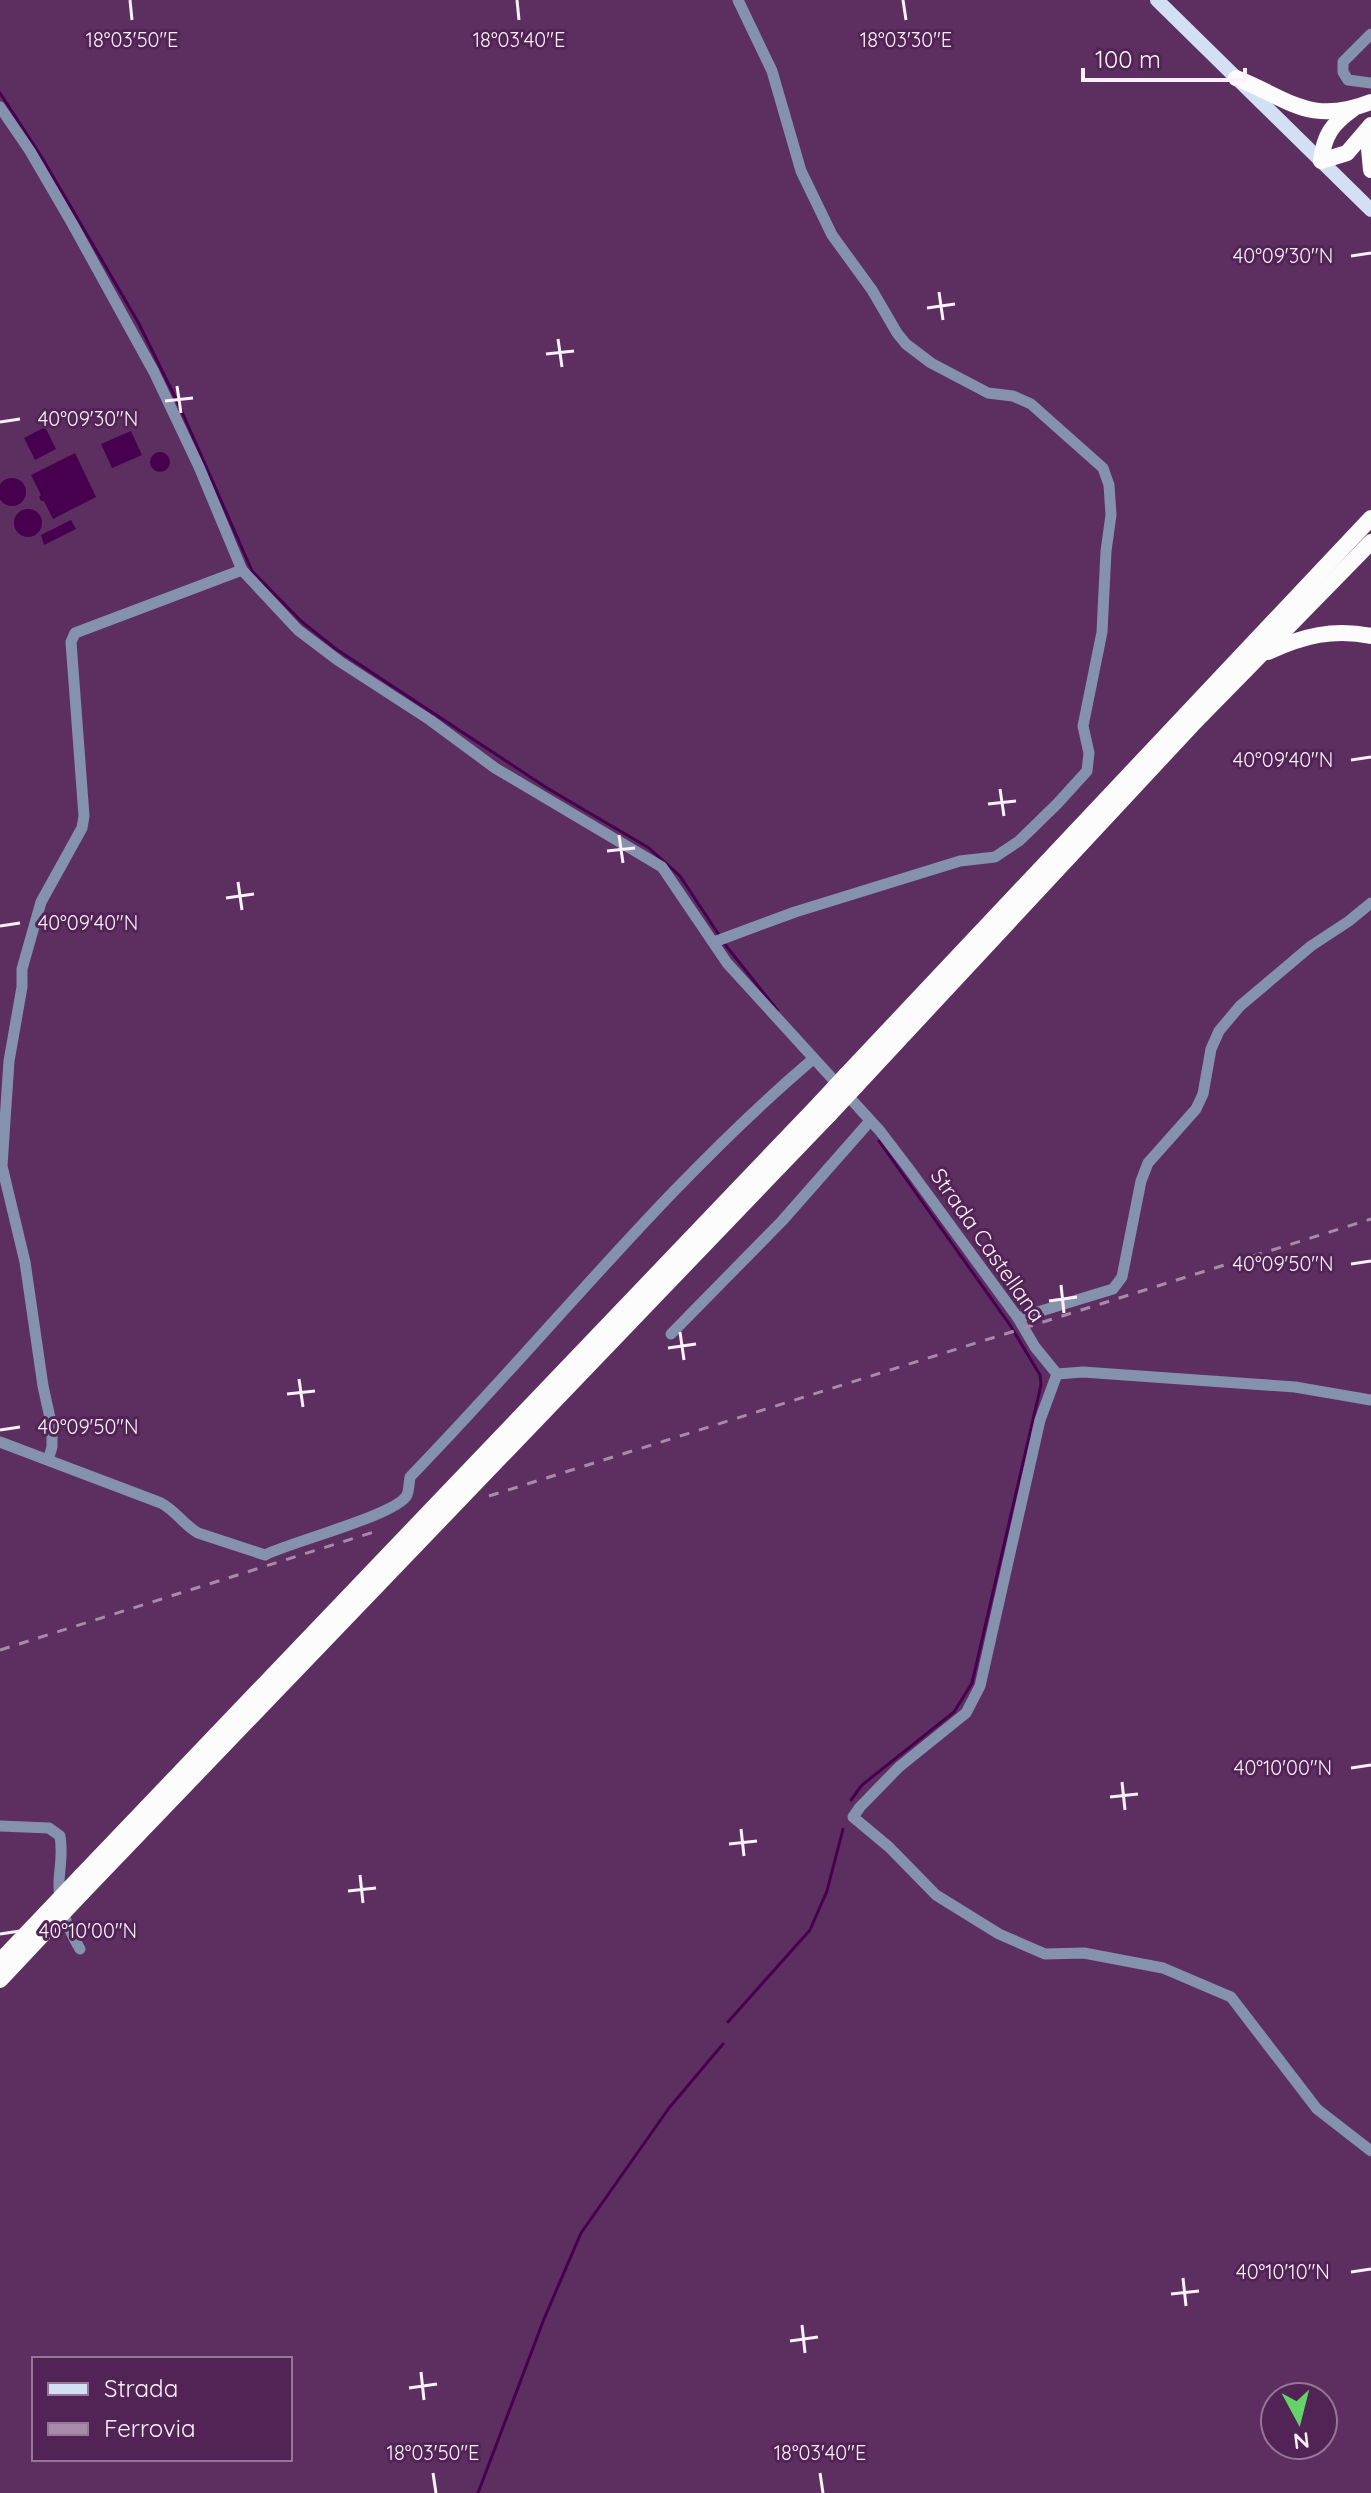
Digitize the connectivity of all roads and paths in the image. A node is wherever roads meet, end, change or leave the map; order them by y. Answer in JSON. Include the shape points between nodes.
{"nodes":[{"id":1,"x":738,"y":0,"type":"edge"},
{"id":2,"x":1157,"y":0,"type":"edge"},
{"id":3,"x":1371,"y":34,"type":"edge"},
{"id":4,"x":1236,"y":78,"type":"junction"},
{"id":5,"x":1371,"y":83,"type":"edge"},
{"id":6,"x":1371,"y":102,"type":"edge"},
{"id":7,"x":0,"y":107,"type":"edge"},
{"id":8,"x":1354,"y":109,"type":"junction"},
{"id":9,"x":1371,"y":125,"type":"edge"},
{"id":10,"x":1371,"y":134,"type":"edge"},
{"id":11,"x":1321,"y":161,"type":"junction"},
{"id":12,"x":1371,"y":170,"type":"edge"},
{"id":13,"x":1371,"y":210,"type":"edge"},
{"id":14,"x":1371,"y":518,"type":"edge"},
{"id":15,"x":1371,"y":542,"type":"edge"},
{"id":16,"x":242,"y":570,"type":"junction"},
{"id":17,"x":1371,"y":636,"type":"edge"},
{"id":18,"x":1260,"y":655,"type":"junction"},
{"id":19,"x":1371,"y":903,"type":"edge"},
{"id":20,"x":714,"y":942,"type":"junction"},
{"id":21,"x":812,"y":1060,"type":"junction"},
{"id":22,"x":851,"y":1080,"type":"junction"},
{"id":23,"x":870,"y":1121,"type":"junction"},
{"id":24,"x":1018,"y":1318,"type":"junction"},
{"id":25,"x":671,"y":1334,"type":"dead end"},
{"id":26,"x":1057,"y":1374,"type":"junction"},
{"id":27,"x":1371,"y":1400,"type":"edge"},
{"id":28,"x":0,"y":1442,"type":"edge"},
{"id":29,"x":48,"y":1460,"type":"junction"},
{"id":30,"x":0,"y":1826,"type":"edge"},
{"id":31,"x":46,"y":1922,"type":"junction"},
{"id":32,"x":80,"y":1949,"type":"dead end"},
{"id":33,"x":0,"y":1961,"type":"edge"},
{"id":34,"x":0,"y":1980,"type":"edge"},
{"id":35,"x":1371,"y":2151,"type":"edge"}],
"edges":[{"from":1,"to":20,"type":"street","via":[[772,71],[813,197],[897,333],[931,363],[988,393],[1031,404],[1103,468],[1111,515],[1102,632],[1083,726],[1087,771],[1057,804],[995,857],[960,861]]},
{"from":2,"to":4,"type":"main road"},
{"from":3,"to":5,"type":"street","via":[[1343,62],[1343,72],[1348,80]]},
{"from":4,"to":8,"type":"highway","via":[[1310,111]]},
{"from":4,"to":11,"type":"main road"},
{"from":6,"to":8,"type":"highway"},
{"from":7,"to":16,"type":"street","via":[[59,200],[154,372]]},
{"from":8,"to":11,"type":"highway","via":[[1328,129]]},
{"from":9,"to":11,"type":"highway","via":[[1347,153]]},
{"from":10,"to":12,"type":"highway"},
{"from":11,"to":13,"type":"main road"},
{"from":14,"to":22,"type":"highway"},
{"from":15,"to":18,"type":"highway"},
{"from":16,"to":20,"type":"street","name":"Strada Castellana","via":[[298,630],[339,661],[495,768],[662,867]]},
{"from":16,"to":29,"type":"street","via":[[72,637],[84,816],[41,902],[22,969],[2,1166],[25,1262],[52,1427]]},
{"from":17,"to":18,"type":"highway","via":[[1310,635]]},
{"from":18,"to":22,"type":"highway"},
{"from":19,"to":24,"type":"street","via":[[1311,946],[1240,1006],[1219,1031],[1196,1109],[1148,1163],[1122,1277],[1113,1289]]},
{"from":20,"to":21,"type":"street","name":"Strada Castellana"},
{"from":21,"to":23,"type":"street","name":"Strada Castellana"},
{"from":21,"to":29,"type":"street","via":[[624,1245],[410,1477],[407,1496],[393,1507],[265,1555],[198,1533],[161,1503]]},
{"from":22,"to":31,"type":"highway","bridge":true},
{"from":23,"to":24,"type":"street","name":"Strada Castellana"},
{"from":23,"to":25,"type":"street"},
{"from":24,"to":26,"type":"street","name":"Strada Castellana"},
{"from":26,"to":27,"type":"street","via":[[1267,1385]]},
{"from":26,"to":35,"type":"street","via":[[1040,1420],[980,1686],[966,1713],[899,1767],[853,1817],[936,1895],[999,1934],[1045,1954],[1084,1953],[1163,1968],[1231,1997],[1317,2109]]},
{"from":28,"to":29,"type":"street"},
{"from":30,"to":32,"type":"street","via":[[49,1828],[60,1836],[58,1884],[67,1927]]},
{"from":31,"to":33,"type":"highway"},
{"from":31,"to":34,"type":"highway"}]}
